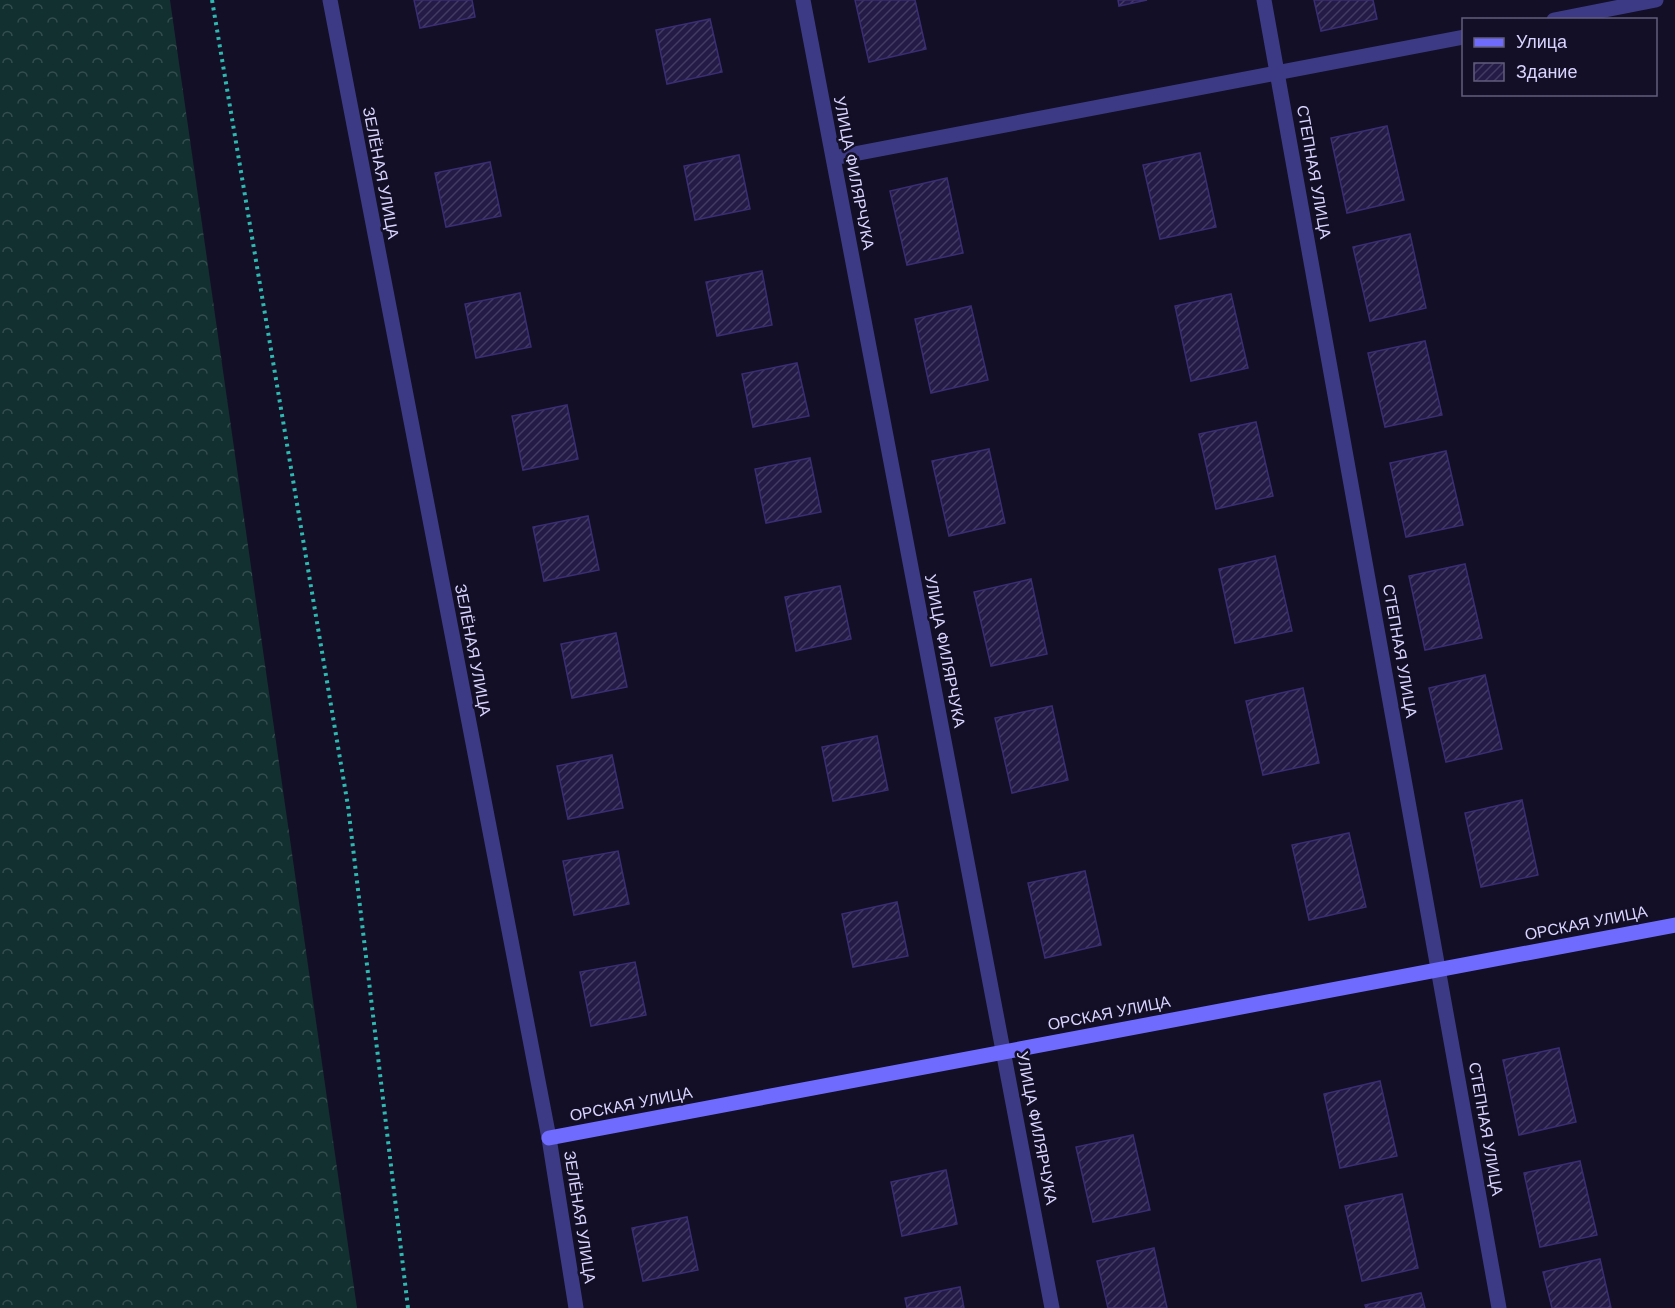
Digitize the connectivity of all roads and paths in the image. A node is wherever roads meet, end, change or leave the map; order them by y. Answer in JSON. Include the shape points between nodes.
{"nodes":[{"id":1,"x":212,"y":0,"type":"edge"},
{"id":2,"x":330,"y":0,"type":"edge"},
{"id":3,"x":803,"y":0,"type":"edge"},
{"id":4,"x":1264,"y":0,"type":"edge"},
{"id":5,"x":1656,"y":0,"type":"edge"},
{"id":6,"x":1564,"y":18,"type":"edge"},
{"id":7,"x":1462,"y":37,"type":"edge"},
{"id":8,"x":1278,"y":73,"type":"junction"},
{"id":9,"x":833,"y":158,"type":"junction"},
{"id":10,"x":1675,"y":925,"type":"edge"},
{"id":11,"x":1439,"y":969,"type":"junction"},
{"id":12,"x":1004,"y":1052,"type":"junction"},
{"id":13,"x":549,"y":1138,"type":"junction"},
{"id":14,"x":408,"y":1308,"type":"edge"},
{"id":15,"x":576,"y":1308,"type":"edge"},
{"id":16,"x":1052,"y":1308,"type":"edge"},
{"id":17,"x":1499,"y":1308,"type":"edge"}],
"edges":[{"from":1,"to":14,"type":"path","via":[[348,806]]},
{"from":2,"to":13,"type":"street","name":"ЗЕЛЁНАЯ УЛИЦА"},
{"from":3,"to":9,"type":"street","name":"УЛИЦА ФИЛЯРЧУКА"},
{"from":4,"to":8,"type":"street","name":"СТЕПНАЯ УЛИЦА"},
{"from":5,"to":6,"type":"street"},
{"from":7,"to":8,"type":"street"},
{"from":8,"to":9,"type":"street"},
{"from":8,"to":11,"type":"street","name":"СТЕПНАЯ УЛИЦА"},
{"from":9,"to":12,"type":"street","name":"УЛИЦА ФИЛЯРЧУКА"},
{"from":10,"to":11,"type":"street","name":"ОРСКАЯ УЛИЦА"},
{"from":11,"to":12,"type":"street","name":"ОРСКАЯ УЛИЦА"},
{"from":11,"to":17,"type":"street","name":"СТЕПНАЯ УЛИЦА"},
{"from":12,"to":13,"type":"street","name":"ОРСКАЯ УЛИЦА"},
{"from":12,"to":16,"type":"street","name":"УЛИЦА ФИЛЯРЧУКА"},
{"from":13,"to":15,"type":"street","name":"ЗЕЛЁНАЯ УЛИЦА"}]}
